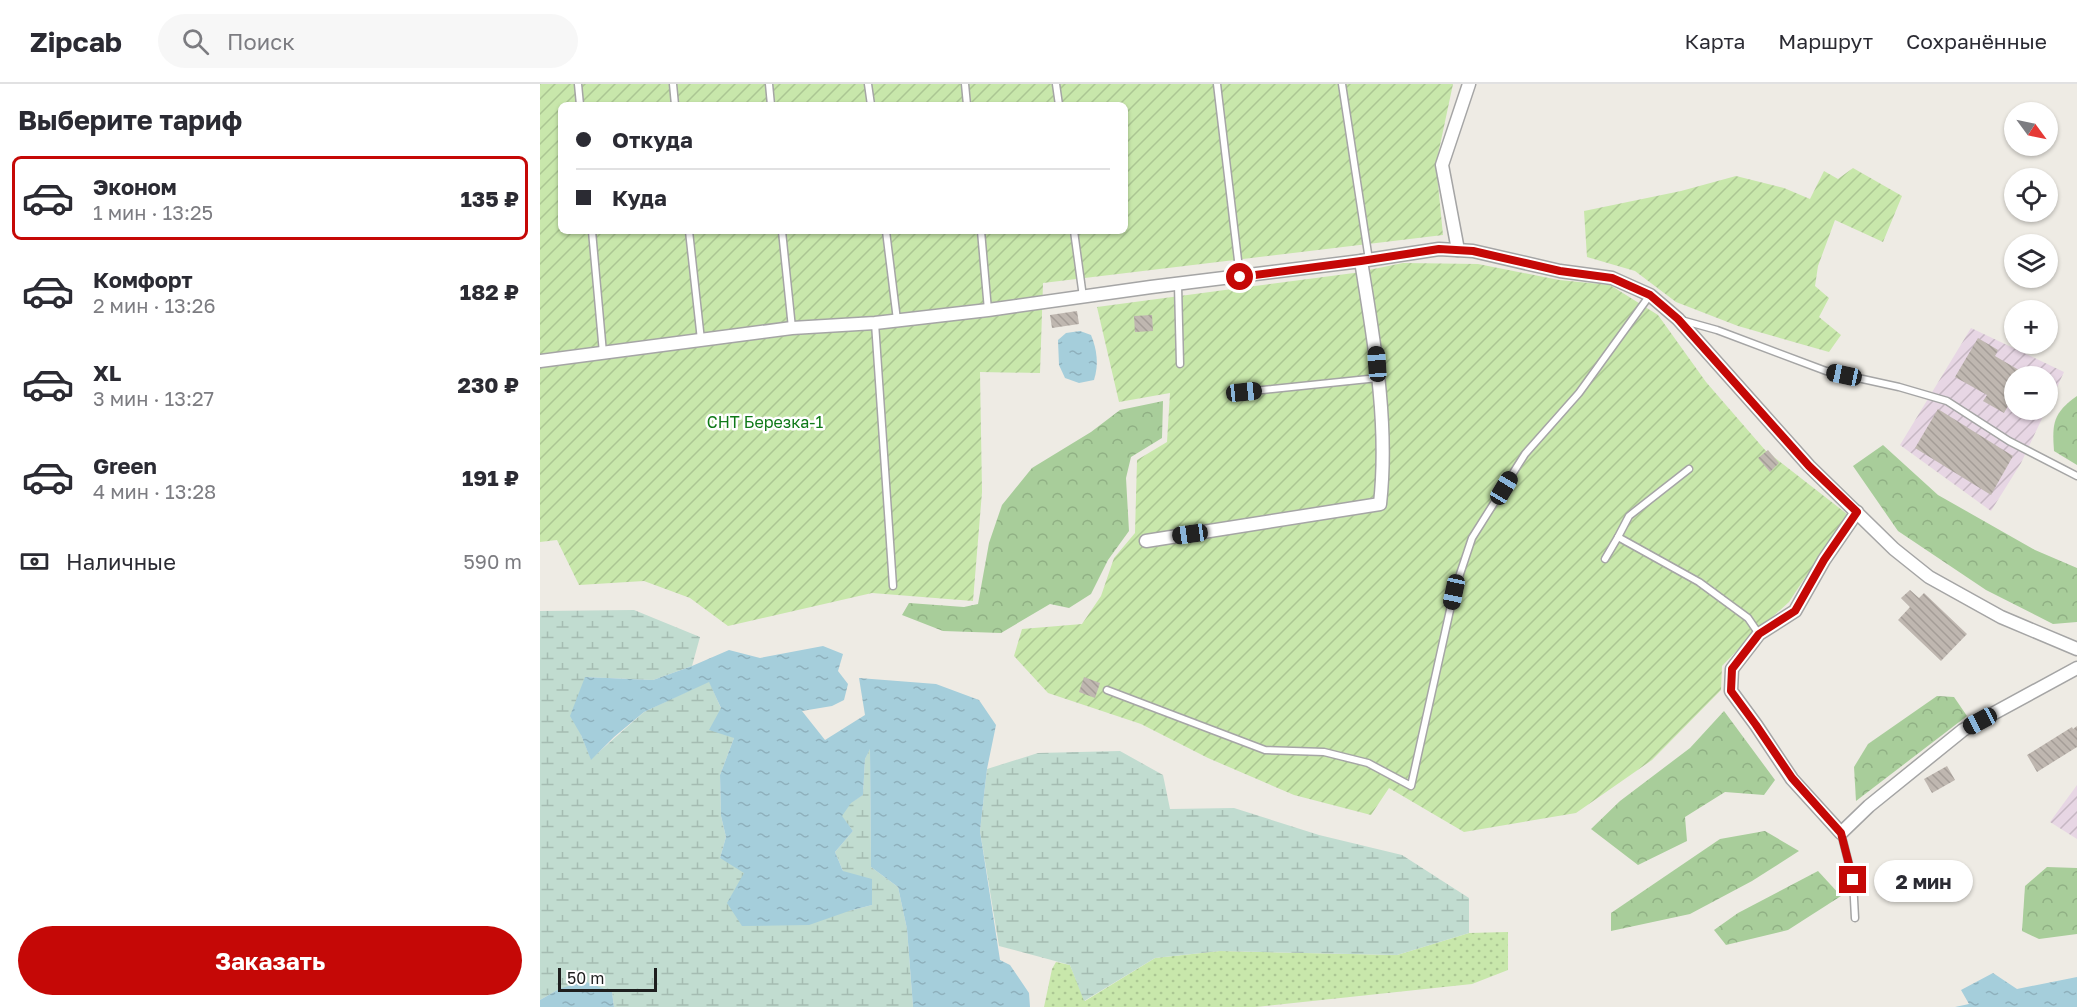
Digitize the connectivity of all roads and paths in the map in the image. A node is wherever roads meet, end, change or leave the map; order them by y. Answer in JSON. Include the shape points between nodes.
{"nodes":[{"id":1,"x":578,"y":84,"type":"edge"},
{"id":2,"x":673,"y":84,"type":"edge"},
{"id":3,"x":769,"y":84,"type":"edge"},
{"id":4,"x":868,"y":84,"type":"edge"},
{"id":5,"x":964,"y":84,"type":"edge"},
{"id":6,"x":1056,"y":84,"type":"edge"},
{"id":7,"x":1217,"y":84,"type":"edge"},
{"id":8,"x":1342,"y":84,"type":"edge"},
{"id":9,"x":1469,"y":84,"type":"edge"},
{"id":10,"x":580,"y":102,"type":"edge"},
{"id":11,"x":675,"y":102,"type":"edge"},
{"id":12,"x":771,"y":102,"type":"edge"},
{"id":13,"x":871,"y":102,"type":"edge"},
{"id":14,"x":967,"y":102,"type":"edge"},
{"id":15,"x":1059,"y":102,"type":"edge"},
{"id":16,"x":592,"y":234,"type":"edge"},
{"id":17,"x":689,"y":234,"type":"edge"},
{"id":18,"x":782,"y":234,"type":"edge"},
{"id":19,"x":886,"y":234,"type":"edge"},
{"id":20,"x":981,"y":234,"type":"edge"},
{"id":21,"x":1074,"y":234,"type":"edge"},
{"id":22,"x":1458,"y":250,"type":"junction"},
{"id":23,"x":1365,"y":261,"type":"junction"},
{"id":24,"x":1240,"y":277,"type":"junction"},
{"id":25,"x":1178,"y":285,"type":"junction"},
{"id":26,"x":1650,"y":295,"type":"junction"},
{"id":27,"x":1083,"y":297,"type":"junction"},
{"id":28,"x":988,"y":310,"type":"junction"},
{"id":29,"x":1678,"y":319,"type":"junction"},
{"id":30,"x":897,"y":321,"type":"junction"},
{"id":31,"x":875,"y":323,"type":"junction"},
{"id":32,"x":792,"y":328,"type":"junction"},
{"id":33,"x":701,"y":340,"type":"junction"},
{"id":34,"x":603,"y":353,"type":"junction"},
{"id":35,"x":540,"y":361,"type":"edge"},
{"id":36,"x":1180,"y":364,"type":"dead end"},
{"id":37,"x":1378,"y":378,"type":"junction"},
{"id":38,"x":1244,"y":392,"type":"dead end"},
{"id":39,"x":1689,"y":469,"type":"dead end"},
{"id":40,"x":2077,"y":476,"type":"edge"},
{"id":41,"x":1857,"y":512,"type":"junction"},
{"id":42,"x":1618,"y":537,"type":"junction"},
{"id":43,"x":1146,"y":541,"type":"dead end"},
{"id":44,"x":1605,"y":559,"type":"dead end"},
{"id":45,"x":893,"y":586,"type":"dead end"},
{"id":46,"x":1759,"y":634,"type":"junction"},
{"id":47,"x":2077,"y":649,"type":"edge"},
{"id":48,"x":2077,"y":668,"type":"edge"},
{"id":49,"x":1107,"y":690,"type":"dead end"},
{"id":50,"x":1841,"y":833,"type":"junction"},
{"id":51,"x":1855,"y":918,"type":"dead end"}],
"edges":[{"from":1,"to":10,"type":"lane"},
{"from":2,"to":11,"type":"lane"},
{"from":3,"to":12,"type":"lane"},
{"from":4,"to":13,"type":"lane"},
{"from":5,"to":14,"type":"lane"},
{"from":6,"to":15,"type":"lane"},
{"from":7,"to":24,"type":"lane"},
{"from":8,"to":23,"type":"lane"},
{"from":9,"to":22,"type":"street","via":[[1442,165]]},
{"from":16,"to":34,"type":"lane"},
{"from":17,"to":33,"type":"lane"},
{"from":18,"to":32,"type":"lane"},
{"from":19,"to":30,"type":"lane"},
{"from":20,"to":28,"type":"lane"},
{"from":21,"to":27,"type":"lane"},
{"from":22,"to":23,"type":"street","via":[[1439,249]]},
{"from":22,"to":26,"type":"street","via":[[1612,278]]},
{"from":23,"to":24,"type":"street"},
{"from":23,"to":37,"type":"street"},
{"from":24,"to":25,"type":"street"},
{"from":25,"to":27,"type":"street"},
{"from":25,"to":36,"type":"lane"},
{"from":26,"to":29,"type":"street"},
{"from":26,"to":49,"type":"lane","via":[[1579,393],[1525,454],[1472,538],[1454,592],[1410,786],[1368,763],[1324,752],[1264,750]]},
{"from":27,"to":28,"type":"street"},
{"from":28,"to":30,"type":"street"},
{"from":29,"to":40,"type":"lane","via":[[1826,371],[1947,401],[2009,441]]},
{"from":29,"to":41,"type":"street","via":[[1809,466]]},
{"from":30,"to":31,"type":"street"},
{"from":31,"to":32,"type":"street"},
{"from":31,"to":45,"type":"lane"},
{"from":32,"to":33,"type":"street"},
{"from":33,"to":34,"type":"street"},
{"from":34,"to":35,"type":"street"},
{"from":37,"to":38,"type":"lane"},
{"from":37,"to":43,"type":"street","via":[[1383,439],[1380,504]]},
{"from":39,"to":42,"type":"lane","via":[[1629,516]]},
{"from":41,"to":46,"type":"street","via":[[1795,611]]},
{"from":41,"to":47,"type":"street","via":[[1929,577],[2001,617]]},
{"from":42,"to":44,"type":"lane"},
{"from":42,"to":46,"type":"lane","via":[[1699,582],[1748,618]]},
{"from":46,"to":50,"type":"street","via":[[1732,669],[1731,691],[1792,778]]},
{"from":48,"to":50,"type":"street","via":[[1963,730]]},
{"from":50,"to":51,"type":"lane","via":[[1853,880]]}]}
